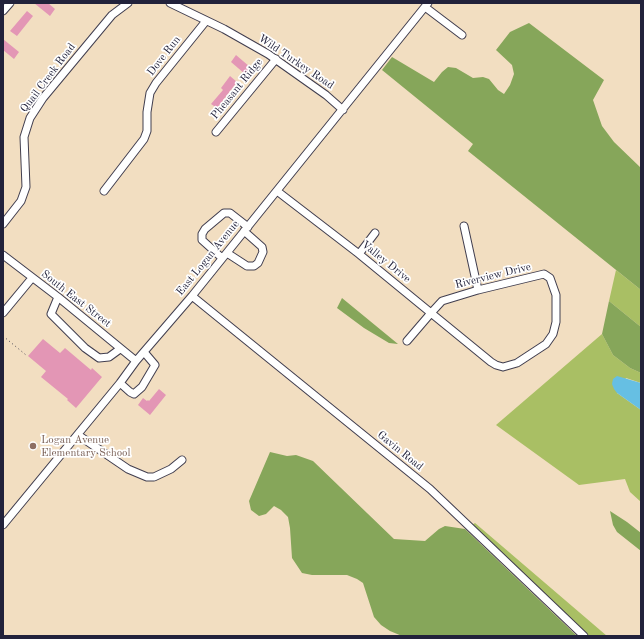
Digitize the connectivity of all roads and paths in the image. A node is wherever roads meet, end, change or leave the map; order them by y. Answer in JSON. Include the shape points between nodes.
{"nodes":[{"id":1,"x":10,"y":3,"type":"edge"},
{"id":2,"x":128,"y":3,"type":"edge"},
{"id":3,"x":170,"y":3,"type":"edge"},
{"id":4,"x":426,"y":5,"type":"edge"},
{"id":5,"x":3,"y":11,"type":"edge"},
{"id":6,"x":206,"y":21,"type":"junction"},
{"id":7,"x":462,"y":34,"type":"dead end"},
{"id":8,"x":276,"y":59,"type":"junction"},
{"id":9,"x":343,"y":110,"type":"junction"},
{"id":10,"x":216,"y":132,"type":"dead end"},
{"id":11,"x":104,"y":191,"type":"dead end"},
{"id":12,"x":277,"y":191,"type":"junction"},
{"id":13,"x":3,"y":224,"type":"edge"},
{"id":14,"x":464,"y":226,"type":"dead end"},
{"id":15,"x":246,"y":229,"type":"junction"},
{"id":16,"x":375,"y":233,"type":"dead end"},
{"id":17,"x":359,"y":254,"type":"junction"},
{"id":18,"x":3,"y":255,"type":"edge"},
{"id":19,"x":225,"y":255,"type":"junction"},
{"id":20,"x":32,"y":278,"type":"junction"},
{"id":21,"x":478,"y":290,"type":"junction"},
{"id":22,"x":192,"y":296,"type":"junction"},
{"id":23,"x":58,"y":297,"type":"junction"},
{"id":24,"x":431,"y":312,"type":"junction"},
{"id":25,"x":3,"y":313,"type":"edge"},
{"id":26,"x":3,"y":336,"type":"edge"},
{"id":27,"x":407,"y":341,"type":"dead end"},
{"id":28,"x":120,"y":348,"type":"junction"},
{"id":29,"x":144,"y":352,"type":"junction"},
{"id":30,"x":479,"y":352,"type":"joint"},
{"id":31,"x":26,"y":355,"type":"dead end"},
{"id":32,"x":136,"y":361,"type":"junction"},
{"id":33,"x":120,"y":383,"type":"junction"},
{"id":34,"x":78,"y":434,"type":"junction"},
{"id":35,"x":182,"y":460,"type":"dead end"},
{"id":36,"x":3,"y":525,"type":"edge"},
{"id":37,"x":584,"y":636,"type":"edge"}],
"edges":[{"from":1,"to":5,"type":"street"},
{"from":2,"to":13,"type":"street","name":"Quail Creek Road","via":[[112,15],[43,98],[30,118],[24,137],[26,187],[22,201]]},
{"from":3,"to":6,"type":"street","name":"Wild Turkey Road"},
{"from":4,"to":7,"type":"street"},
{"from":4,"to":9,"type":"street","name":"East Logan Avenue"},
{"from":6,"to":8,"type":"street","name":"Wild Turkey Road"},
{"from":6,"to":11,"type":"street","name":"Dove Run","via":[[150,93],[144,140]]},
{"from":8,"to":9,"type":"street","name":"Wild Turkey Road"},
{"from":8,"to":10,"type":"street","name":"Pheasant Ridge"},
{"from":9,"to":12,"type":"street","name":"East Logan Avenue"},
{"from":12,"to":15,"type":"street","name":"East Logan Avenue"},
{"from":12,"to":17,"type":"street","name":"Valley Drive"},
{"from":14,"to":21,"type":"street"},
{"from":15,"to":19,"type":"street","name":"East Logan Avenue"},
{"from":15,"to":19,"type":"street","via":[[262,247],[263,252],[258,263],[248,266]]},
{"from":15,"to":19,"type":"street","via":[[230,213],[224,213],[205,229],[202,240]]},
{"from":16,"to":17,"type":"street"},
{"from":17,"to":24,"type":"street","name":"Valley Drive"},
{"from":18,"to":20,"type":"street","name":"South East Street"},
{"from":19,"to":22,"type":"street","name":"East Logan Avenue"},
{"from":20,"to":23,"type":"street","name":"South East Street"},
{"from":20,"to":25,"type":"street"},
{"from":21,"to":24,"type":"street","name":"Riverview Drive","via":[[442,301]]},
{"from":21,"to":30,"type":"street","name":"Riverview Drive","via":[[544,274],[550,278],[556,295],[556,322],[546,344],[517,363],[503,367],[496,365]]},
{"from":22,"to":29,"type":"street","name":"East Logan Avenue"},
{"from":22,"to":37,"type":"street","name":"Gavin Road","via":[[430,489]]},
{"from":23,"to":28,"type":"street","name":"South East Street"},
{"from":23,"to":28,"type":"street","via":[[51,314],[85,348],[99,358],[109,357]]},
{"from":24,"to":27,"type":"street","name":"Riverview Drive"},
{"from":24,"to":30,"type":"street","name":"Valley Drive"},
{"from":26,"to":31,"type":"path"},
{"from":28,"to":32,"type":"street","name":"South East Street"},
{"from":29,"to":32,"type":"street","name":"East Logan Avenue"},
{"from":29,"to":33,"type":"street","via":[[155,365],[142,386],[134,394]]},
{"from":32,"to":33,"type":"street","name":"East Logan Avenue"},
{"from":33,"to":34,"type":"street","name":"East Logan Avenue"},
{"from":34,"to":35,"type":"street","via":[[128,469],[147,478],[171,469]]},
{"from":34,"to":36,"type":"street","name":"East Logan Avenue"}]}
